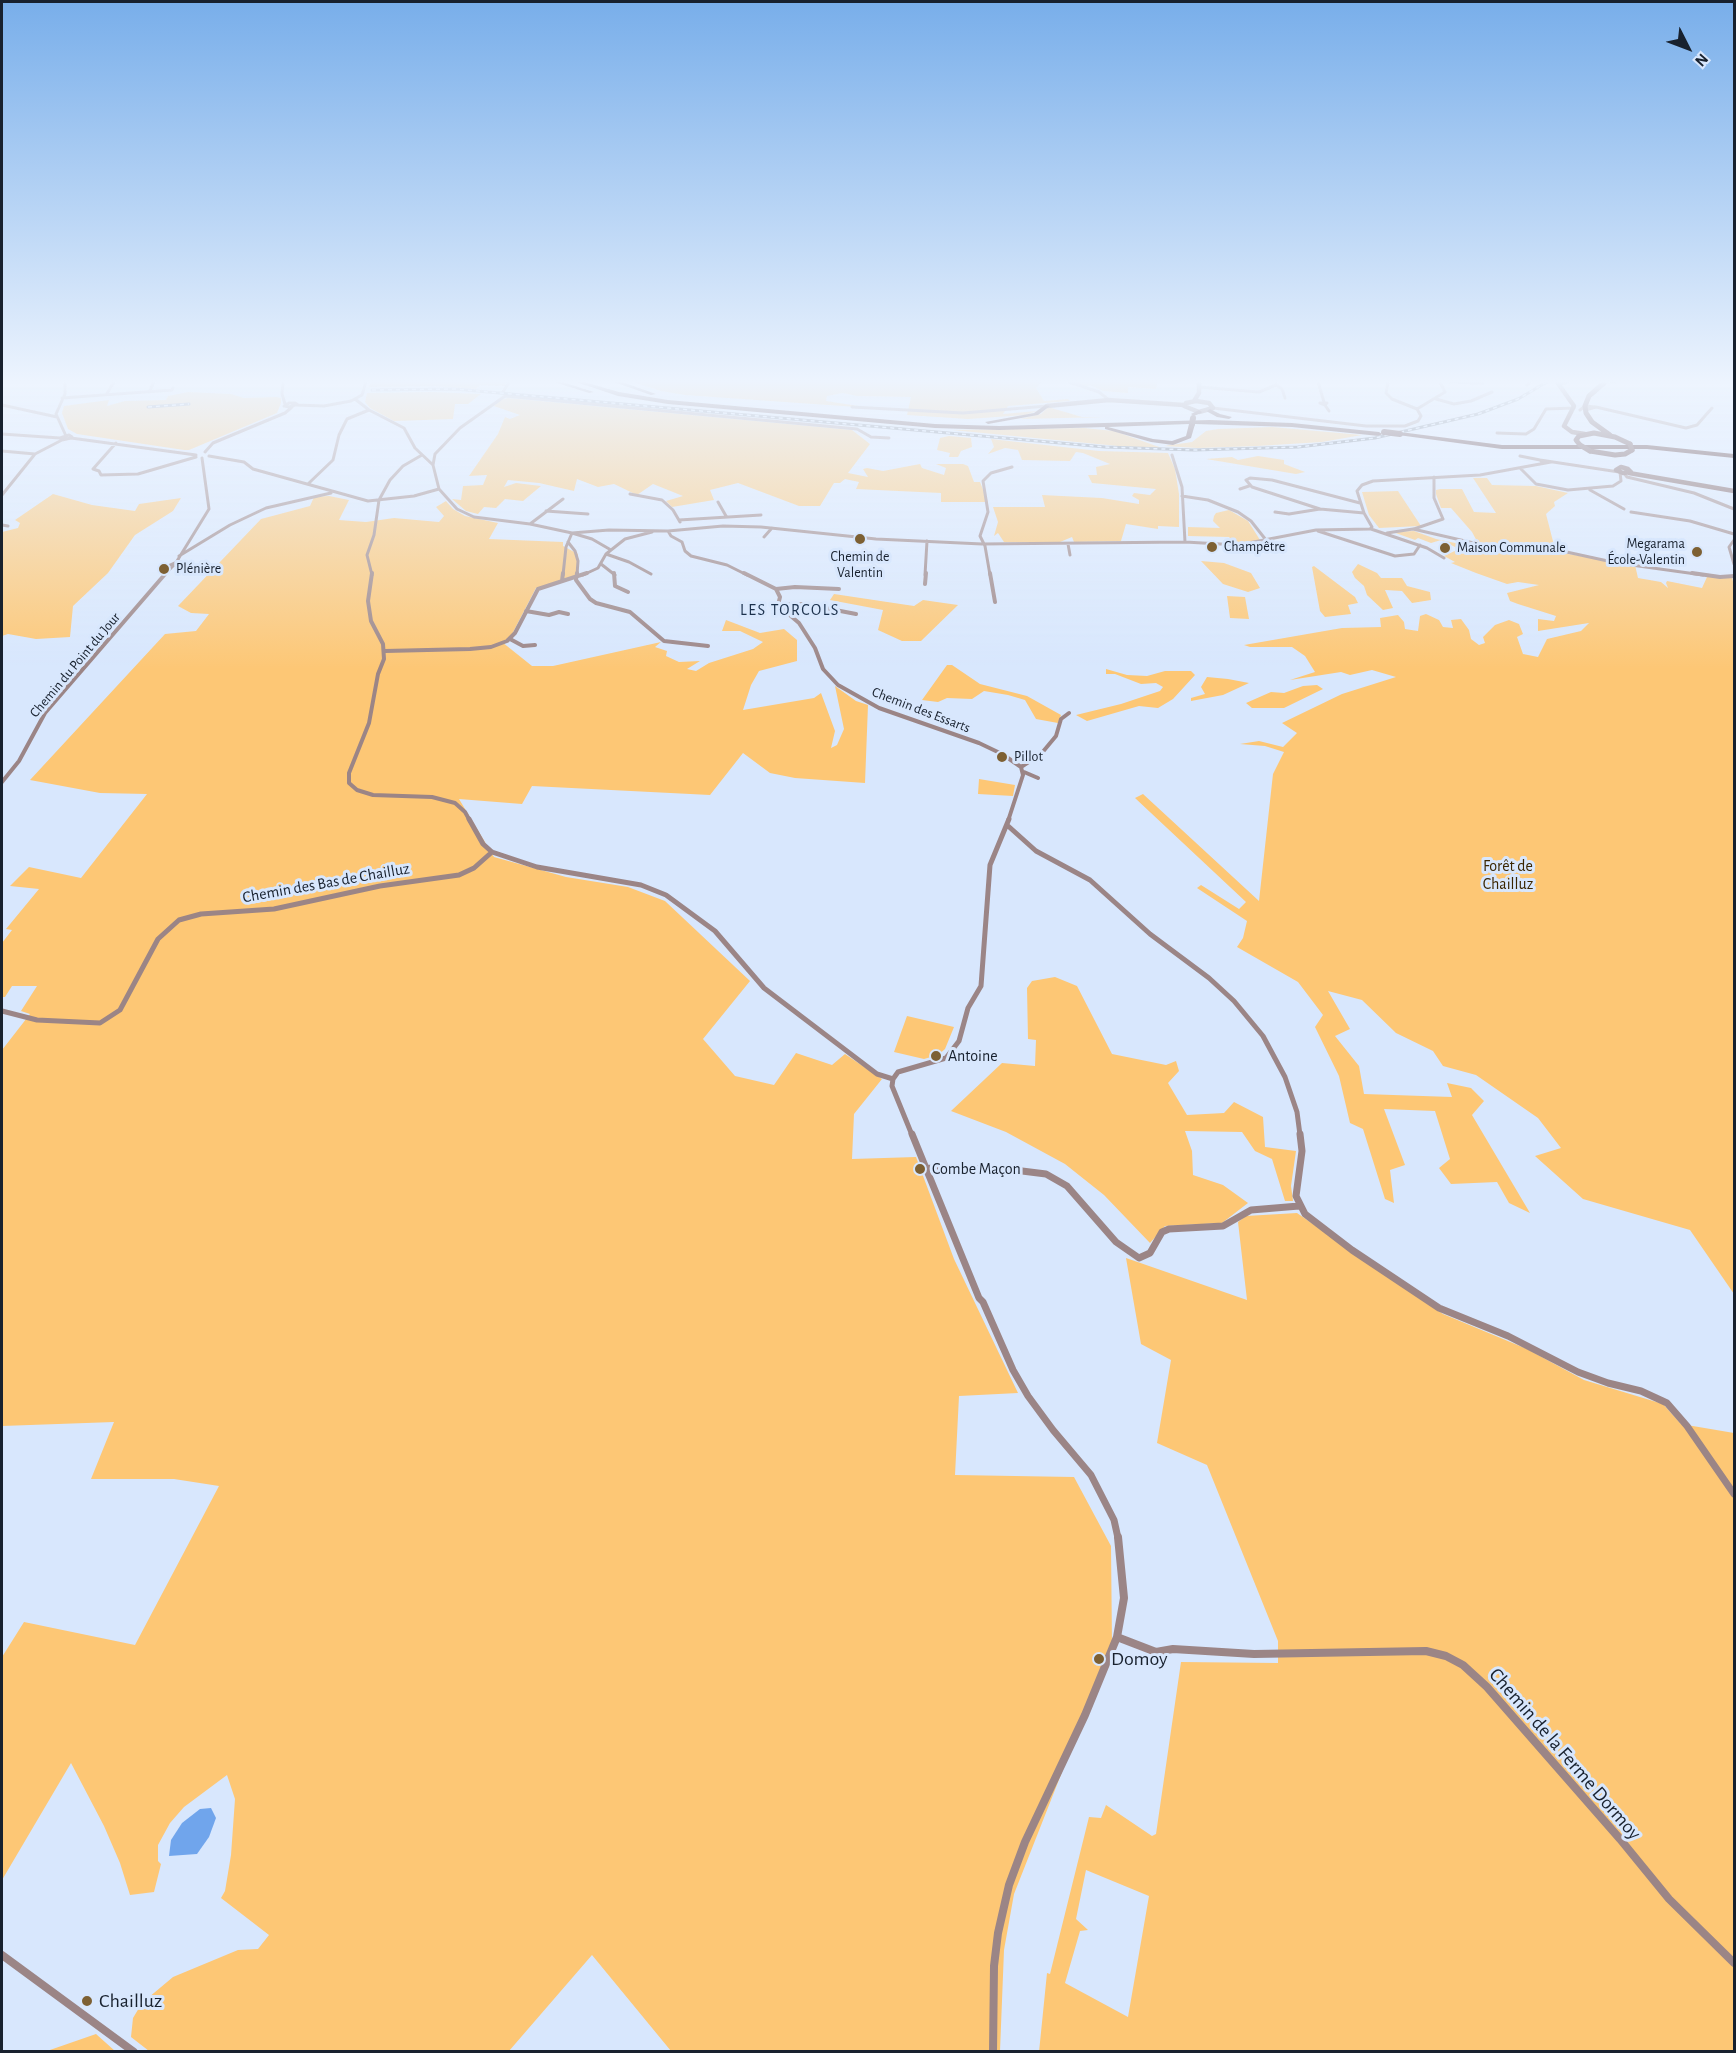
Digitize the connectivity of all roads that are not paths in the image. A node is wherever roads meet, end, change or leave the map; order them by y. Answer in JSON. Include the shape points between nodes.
{"nodes":[{"id":1,"x":1434,"y":477,"type":"edge"},
{"id":2,"x":16,"y":478,"type":"edge"},
{"id":3,"x":205,"y":478,"type":"edge"},
{"id":4,"x":288,"y":478,"type":"edge"},
{"id":5,"x":314,"y":478,"type":"edge"},
{"id":6,"x":392,"y":478,"type":"edge"},
{"id":7,"x":437,"y":478,"type":"edge"},
{"id":8,"x":986,"y":478,"type":"edge"},
{"id":9,"x":1180,"y":478,"type":"edge"},
{"id":10,"x":1414,"y":478,"type":"edge"},
{"id":11,"x":1528,"y":478,"type":"edge"},
{"id":12,"x":1621,"y":478,"type":"edge"},
{"id":13,"x":1629,"y":478,"type":"edge"},
{"id":14,"x":1655,"y":478,"type":"edge"},
{"id":15,"x":309,"y":483,"type":"junction"},
{"id":16,"x":1249,"y":486,"type":"junction"},
{"id":17,"x":439,"y":489,"type":"junction"},
{"id":18,"x":1240,"y":489,"type":"dead end"},
{"id":19,"x":1590,"y":490,"type":"junction"},
{"id":20,"x":1734,"y":491,"type":"edge"},
{"id":21,"x":333,"y":492,"type":"junction"},
{"id":22,"x":630,"y":494,"type":"dead end"},
{"id":23,"x":2,"y":495,"type":"edge"},
{"id":24,"x":1182,"y":496,"type":"junction"},
{"id":25,"x":563,"y":499,"type":"dead end"},
{"id":26,"x":379,"y":500,"type":"junction"},
{"id":27,"x":368,"y":501,"type":"junction"},
{"id":28,"x":718,"y":502,"type":"dead end"},
{"id":29,"x":1360,"y":503,"type":"junction"},
{"id":30,"x":1624,"y":509,"type":"joint"},
{"id":31,"x":1734,"y":509,"type":"edge"},
{"id":32,"x":377,"y":510,"type":"junction"},
{"id":33,"x":1320,"y":510,"type":"junction"},
{"id":34,"x":546,"y":511,"type":"junction"},
{"id":35,"x":1275,"y":512,"type":"dead end"},
{"id":36,"x":1631,"y":512,"type":"joint"},
{"id":37,"x":1364,"y":513,"type":"junction"},
{"id":38,"x":588,"y":514,"type":"dead end"},
{"id":39,"x":760,"y":515,"type":"dead end"},
{"id":40,"x":726,"y":516,"type":"junction"},
{"id":41,"x":679,"y":520,"type":"junction"},
{"id":42,"x":530,"y":524,"type":"junction"},
{"id":43,"x":2,"y":525,"type":"edge"},
{"id":44,"x":8,"y":526,"type":"dead end"},
{"id":45,"x":1422,"y":527,"type":"junction"},
{"id":46,"x":772,"y":528,"type":"junction"},
{"id":47,"x":1371,"y":529,"type":"junction"},
{"id":48,"x":1413,"y":529,"type":"junction"},
{"id":49,"x":682,"y":530,"type":"junction"},
{"id":50,"x":1316,"y":530,"type":"junction"},
{"id":51,"x":654,"y":531,"type":"junction"},
{"id":52,"x":668,"y":531,"type":"junction"},
{"id":53,"x":1424,"y":532,"type":"junction"},
{"id":54,"x":572,"y":533,"type":"junction"},
{"id":55,"x":1387,"y":533,"type":"junction"},
{"id":56,"x":1734,"y":534,"type":"edge"},
{"id":57,"x":764,"y":537,"type":"dead end"},
{"id":58,"x":1266,"y":540,"type":"junction"},
{"id":59,"x":1734,"y":540,"type":"edge"},
{"id":60,"x":927,"y":541,"type":"junction"},
{"id":61,"x":567,"y":542,"type":"junction"},
{"id":62,"x":1185,"y":542,"type":"junction"},
{"id":63,"x":982,"y":544,"type":"junction"},
{"id":64,"x":1068,"y":544,"type":"junction"},
{"id":65,"x":1420,"y":545,"type":"junction"},
{"id":66,"x":182,"y":549,"type":"junction"},
{"id":67,"x":189,"y":549,"type":"junction"},
{"id":68,"x":611,"y":550,"type":"junction"},
{"id":69,"x":606,"y":554,"type":"junction"},
{"id":70,"x":1070,"y":555,"type":"dead end"},
{"id":71,"x":179,"y":556,"type":"junction"},
{"id":72,"x":1444,"y":558,"type":"dead end"},
{"id":73,"x":601,"y":564,"type":"junction"},
{"id":74,"x":1734,"y":564,"type":"edge"},
{"id":75,"x":173,"y":566,"type":"joint"},
{"id":76,"x":651,"y":574,"type":"dead end"},
{"id":77,"x":577,"y":576,"type":"junction"},
{"id":78,"x":1734,"y":577,"type":"edge"},
{"id":79,"x":562,"y":581,"type":"junction"},
{"id":80,"x":925,"y":584,"type":"dead end"},
{"id":81,"x":776,"y":589,"type":"junction"},
{"id":82,"x":839,"y":589,"type":"dead end"},
{"id":83,"x":628,"y":592,"type":"dead end"},
{"id":84,"x":995,"y":602,"type":"dead end"},
{"id":85,"x":778,"y":605,"type":"junction"},
{"id":86,"x":526,"y":611,"type":"junction"},
{"id":87,"x":568,"y":614,"type":"dead end"},
{"id":88,"x":856,"y":614,"type":"dead end"},
{"id":89,"x":510,"y":639,"type":"junction"},
{"id":90,"x":536,"y":645,"type":"dead end"},
{"id":91,"x":708,"y":646,"type":"dead end"},
{"id":92,"x":385,"y":651,"type":"junction"},
{"id":93,"x":1069,"y":713,"type":"dead end"},
{"id":94,"x":1022,"y":770,"type":"junction"},
{"id":95,"x":1038,"y":778,"type":"dead end"},
{"id":96,"x":2,"y":782,"type":"edge"},
{"id":97,"x":1008,"y":825,"type":"junction"},
{"id":98,"x":492,"y":852,"type":"junction"},
{"id":99,"x":2,"y":1011,"type":"edge"},
{"id":100,"x":893,"y":1079,"type":"junction"},
{"id":101,"x":924,"y":1168,"type":"junction"},
{"id":102,"x":1299,"y":1206,"type":"junction"},
{"id":103,"x":1734,"y":1494,"type":"edge"},
{"id":104,"x":1117,"y":1637,"type":"junction"},
{"id":105,"x":2,"y":1955,"type":"edge"},
{"id":106,"x":1734,"y":1963,"type":"edge"},
{"id":107,"x":134,"y":2052,"type":"edge"},
{"id":108,"x":993,"y":2052,"type":"edge"}],
"edges":[{"from":1,"to":45,"type":"street","via":[[1434,498],[1443,519]]},
{"from":2,"to":23,"type":"street"},
{"from":3,"to":66,"type":"street","via":[[209,509]]},
{"from":4,"to":15,"type":"street"},
{"from":5,"to":15,"type":"street"},
{"from":6,"to":26,"type":"street"},
{"from":7,"to":17,"type":"street"},
{"from":8,"to":63,"type":"street","via":[[983,481],[988,512],[980,536]]},
{"from":9,"to":24,"type":"street"},
{"from":10,"to":29,"type":"street","via":[[1367,483],[1357,491]]},
{"from":11,"to":19,"type":"street","via":[[1542,487]]},
{"from":12,"to":19,"type":"street","via":[[1617,484]]},
{"from":13,"to":31,"type":"street","via":[[1694,493]]},
{"from":14,"to":20,"type":"street"},
{"from":15,"to":21,"type":"street"},
{"from":16,"to":18,"type":"street"},
{"from":16,"to":29,"type":"street","via":[[1247,478],[1272,480]]},
{"from":16,"to":33,"type":"street"},
{"from":17,"to":26,"type":"street"},
{"from":17,"to":42,"type":"street","via":[[465,514]]},
{"from":19,"to":30,"type":"street"},
{"from":21,"to":27,"type":"street"},
{"from":21,"to":67,"type":"street","via":[[266,508]]},
{"from":22,"to":41,"type":"street","via":[[662,500]]},
{"from":24,"to":58,"type":"street","via":[[1208,500],[1238,512]]},
{"from":24,"to":62,"type":"street"},
{"from":25,"to":34,"type":"street"},
{"from":26,"to":27,"type":"street"},
{"from":26,"to":32,"type":"street"},
{"from":27,"to":32,"type":"street"},
{"from":28,"to":40,"type":"street"},
{"from":29,"to":37,"type":"street"},
{"from":30,"to":36,"type":"street"},
{"from":32,"to":92,"type":"street","via":[[368,555],[373,577],[368,600],[370,621]]},
{"from":33,"to":35,"type":"street"},
{"from":33,"to":37,"type":"street"},
{"from":34,"to":38,"type":"street"},
{"from":34,"to":42,"type":"street"},
{"from":36,"to":56,"type":"street","via":[[1690,521]]},
{"from":37,"to":47,"type":"street"},
{"from":39,"to":40,"type":"street"},
{"from":40,"to":41,"type":"street"},
{"from":41,"to":49,"type":"street"},
{"from":42,"to":54,"type":"street"},
{"from":43,"to":44,"type":"street"},
{"from":45,"to":48,"type":"street"},
{"from":45,"to":53,"type":"street"},
{"from":46,"to":49,"type":"street","via":[[723,526]]},
{"from":46,"to":57,"type":"street"},
{"from":46,"to":60,"type":"street","via":[[854,538]]},
{"from":47,"to":50,"type":"street"},
{"from":47,"to":55,"type":"street"},
{"from":48,"to":53,"type":"street"},
{"from":48,"to":55,"type":"street"},
{"from":49,"to":52,"type":"street"},
{"from":50,"to":58,"type":"street"},
{"from":50,"to":65,"type":"street","via":[[1395,556],[1414,554]]},
{"from":51,"to":52,"type":"street"},
{"from":51,"to":54,"type":"street"},
{"from":51,"to":68,"type":"street","via":[[625,539]]},
{"from":52,"to":81,"type":"street","via":[[691,556],[728,565]]},
{"from":53,"to":78,"type":"street","via":[[1513,552],[1562,551],[1607,561]]},
{"from":54,"to":61,"type":"street"},
{"from":54,"to":68,"type":"street"},
{"from":55,"to":65,"type":"street"},
{"from":58,"to":62,"type":"street","via":[[1221,546]]},
{"from":59,"to":74,"type":"street","via":[[1729,553]]},
{"from":60,"to":63,"type":"street"},
{"from":60,"to":80,"type":"street"},
{"from":61,"to":77,"type":"street","via":[[578,561]]},
{"from":61,"to":79,"type":"street"},
{"from":62,"to":64,"type":"street"},
{"from":63,"to":64,"type":"street"},
{"from":63,"to":84,"type":"street"},
{"from":64,"to":70,"type":"street"},
{"from":65,"to":72,"type":"street"},
{"from":66,"to":67,"type":"street"},
{"from":66,"to":71,"type":"street"},
{"from":67,"to":71,"type":"street"},
{"from":68,"to":69,"type":"street"},
{"from":69,"to":73,"type":"street"},
{"from":69,"to":76,"type":"street"},
{"from":71,"to":75,"type":"street","via":[[177,561],[183,563]]},
{"from":73,"to":77,"type":"street"},
{"from":73,"to":83,"type":"street","via":[[615,574],[615,586]]},
{"from":75,"to":96,"type":"street","name":"Chemin du Point du Jour","via":[[45,713],[19,761]]},
{"from":77,"to":79,"type":"street"},
{"from":77,"to":91,"type":"street","via":[[590,599],[630,612],[658,638]]},
{"from":79,"to":86,"type":"street","via":[[536,590]]},
{"from":81,"to":82,"type":"street"},
{"from":81,"to":85,"type":"street"},
{"from":85,"to":88,"type":"street","via":[[804,604]]},
{"from":85,"to":94,"type":"street","name":"Chemin des Essarts","via":[[799,623],[823,669],[838,685],[879,708],[979,743]]},
{"from":86,"to":87,"type":"street"},
{"from":86,"to":89,"type":"street"},
{"from":89,"to":90,"type":"street","via":[[523,646]]},
{"from":89,"to":92,"type":"street","via":[[483,648]]},
{"from":92,"to":98,"type":"street","via":[[372,713],[349,772],[350,783],[373,795],[432,797],[455,803]]},
{"from":93,"to":94,"type":"street","via":[[1061,719],[1056,735],[1041,754]]},
{"from":94,"to":95,"type":"street","name":"Chemin des Essarts"},
{"from":94,"to":97,"type":"street"},
{"from":97,"to":100,"type":"street","via":[[990,866],[981,986],[968,1008],[959,1041],[946,1058],[902,1070]]},
{"from":97,"to":102,"type":"street","via":[[1036,851],[1090,880],[1150,934],[1209,978],[1263,1036],[1298,1112],[1302,1151],[1296,1196]]},
{"from":98,"to":99,"type":"street","name":"Chemin des Bas de Chailluz","via":[[459,875],[380,886],[274,909],[187,917],[158,939],[126,1000],[113,1016],[93,1024]]},
{"from":98,"to":100,"type":"street","via":[[537,867],[641,885],[666,895],[716,931],[764,988],[877,1074]]},
{"from":100,"to":101,"type":"street","via":[[892,1086]]},
{"from":101,"to":102,"type":"street","via":[[1006,1169],[1046,1174],[1067,1186],[1116,1242],[1139,1258],[1150,1253],[1162,1232],[1169,1229],[1223,1226],[1251,1210]]},
{"from":101,"to":104,"type":"street","via":[[1013,1370],[1053,1430],[1091,1475],[1114,1521],[1124,1581]]},
{"from":102,"to":103,"type":"street","via":[[1321,1228],[1439,1308],[1508,1336],[1578,1372],[1667,1403]]},
{"from":104,"to":106,"type":"street","name":"Chemin de la Ferme Dormoy","via":[[1156,1652],[1426,1652],[1446,1656],[1463,1665],[1487,1687],[1669,1899]]},
{"from":104,"to":108,"type":"street","via":[[1009,1885],[994,1966]]},
{"from":105,"to":107,"type":"street"}]}
